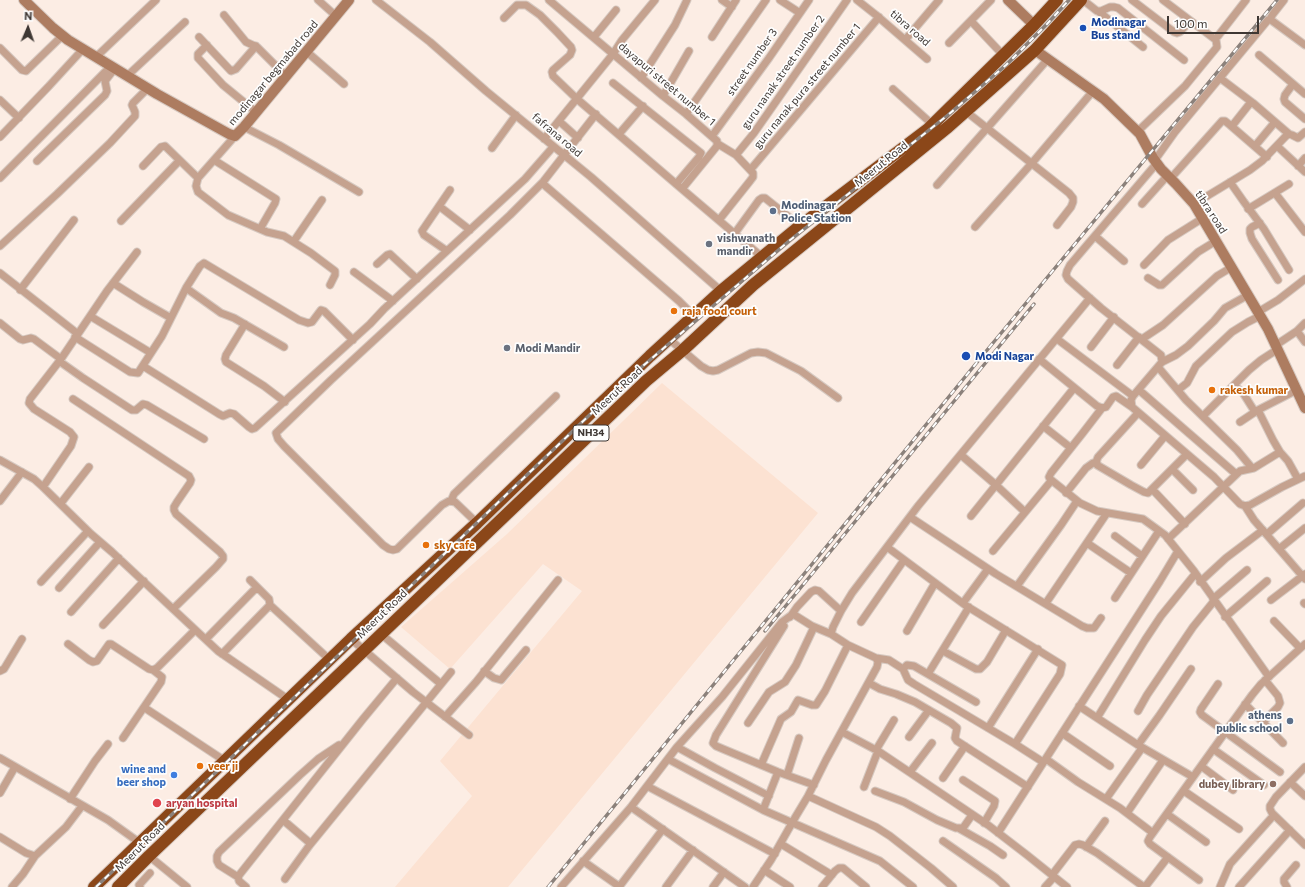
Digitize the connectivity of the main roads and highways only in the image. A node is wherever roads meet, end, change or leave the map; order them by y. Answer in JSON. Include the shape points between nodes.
{"nodes":[{"id":1,"x":1057,"y":0,"type":"edge"},
{"id":2,"x":1082,"y":0,"type":"edge"},
{"id":3,"x":641,"y":366,"type":"junction"},
{"id":4,"x":652,"y":376,"type":"junction"},
{"id":5,"x":94,"y":887,"type":"edge"},
{"id":6,"x":118,"y":887,"type":"edge"}],
"edges":[{"from":1,"to":3,"type":"highway","name":"Meerut Road","number":"NH34","via":[[932,124],[721,291]]},
{"from":2,"to":4,"type":"highway","name":"Meerut Road","number":"NH34","via":[[1035,50],[948,127],[752,285]]},
{"from":3,"to":4,"type":"highway"},
{"from":3,"to":5,"type":"highway","name":"Meerut Road","number":"NH34"},
{"from":4,"to":6,"type":"highway","name":"Meerut Road","number":"NH34"}]}
